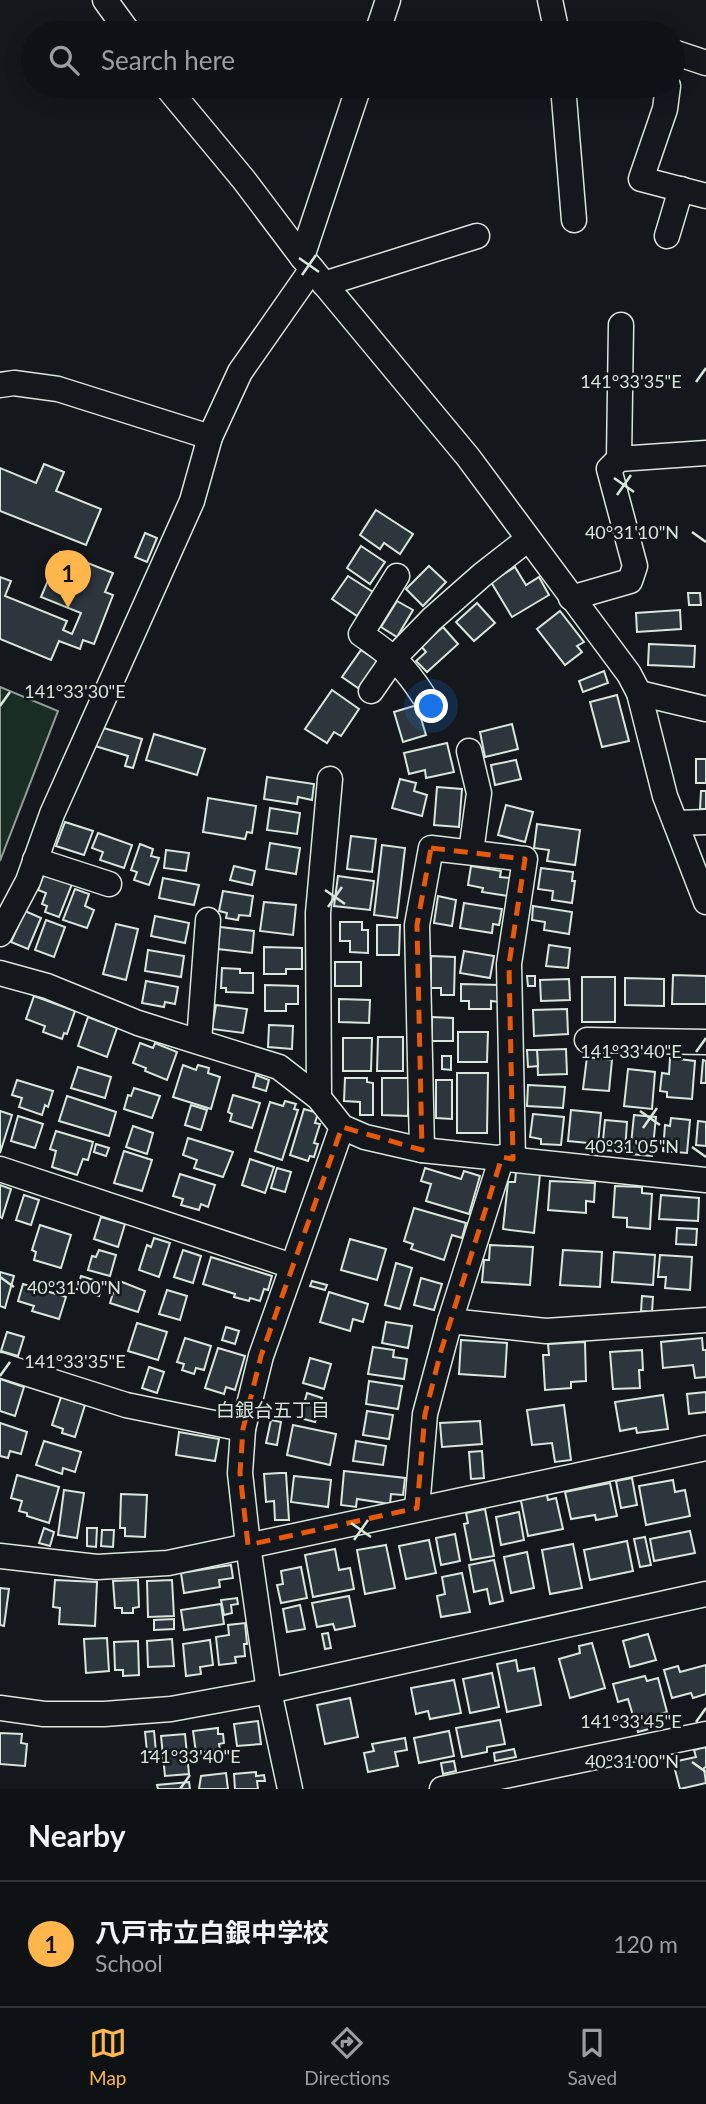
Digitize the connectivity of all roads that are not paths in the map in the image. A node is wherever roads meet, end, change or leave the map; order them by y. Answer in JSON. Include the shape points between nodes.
{"nodes":[{"id":1,"x":105,"y":0,"type":"edge"},
{"id":2,"x":388,"y":0,"type":"edge"},
{"id":3,"x":550,"y":0,"type":"edge"},
{"id":4,"x":120,"y":21,"type":"edge"},
{"id":5,"x":381,"y":21,"type":"edge"},
{"id":6,"x":554,"y":21,"type":"edge"},
{"id":7,"x":685,"y":56,"type":"edge"},
{"id":8,"x":706,"y":63,"type":"edge"},
{"id":9,"x":176,"y":98,"type":"edge"},
{"id":10,"x":356,"y":98,"type":"edge"},
{"id":11,"x":564,"y":98,"type":"edge"},
{"id":12,"x":666,"y":98,"type":"edge"},
{"id":13,"x":681,"y":189,"type":"junction"},
{"id":14,"x":706,"y":196,"type":"edge"},
{"id":15,"x":574,"y":220,"type":"dead end"},
{"id":16,"x":477,"y":236,"type":"dead end"},
{"id":17,"x":667,"y":236,"type":"dead end"},
{"id":18,"x":313,"y":270,"type":"junction"},
{"id":19,"x":621,"y":325,"type":"dead end"},
{"id":20,"x":0,"y":385,"type":"edge"},
{"id":21,"x":210,"y":437,"type":"junction"},
{"id":22,"x":706,"y":453,"type":"edge"},
{"id":23,"x":619,"y":459,"type":"junction"},
{"id":24,"x":528,"y":539,"type":"junction"},
{"id":25,"x":397,"y":576,"type":"dead end"},
{"id":26,"x":572,"y":598,"type":"junction"},
{"id":27,"x":394,"y":658,"type":"junction"},
{"id":28,"x":372,"y":691,"type":"dead end"},
{"id":29,"x":639,"y":693,"type":"junction"},
{"id":30,"x":423,"y":695,"type":"dead end"},
{"id":31,"x":706,"y":709,"type":"edge"},
{"id":32,"x":468,"y":751,"type":"dead end"},
{"id":33,"x":330,"y":779,"type":"dead end"},
{"id":34,"x":706,"y":822,"type":"edge"},
{"id":35,"x":676,"y":823,"type":"junction"},
{"id":36,"x":471,"y":852,"type":"junction"},
{"id":37,"x":36,"y":860,"type":"junction"},
{"id":38,"x":109,"y":884,"type":"dead end"},
{"id":39,"x":706,"y":902,"type":"edge"},
{"id":40,"x":208,"y":920,"type":"dead end"},
{"id":41,"x":0,"y":934,"type":"edge"},
{"id":42,"x":1,"y":978,"type":"edge"},
{"id":43,"x":586,"y":1040,"type":"dead end"},
{"id":44,"x":199,"y":1041,"type":"junction"},
{"id":45,"x":706,"y":1042,"type":"edge"},
{"id":46,"x":320,"y":1098,"type":"junction"},
{"id":47,"x":342,"y":1127,"type":"junction"},
{"id":48,"x":422,"y":1150,"type":"junction"},
{"id":49,"x":508,"y":1158,"type":"junction"},
{"id":50,"x":0,"y":1169,"type":"edge"},
{"id":51,"x":706,"y":1180,"type":"edge"},
{"id":52,"x":292,"y":1266,"type":"junction"},
{"id":53,"x":706,"y":1320,"type":"edge"},
{"id":54,"x":450,"y":1321,"type":"junction"},
{"id":55,"x":0,"y":1365,"type":"edge"},
{"id":56,"x":243,"y":1429,"type":"junction"},
{"id":57,"x":706,"y":1448,"type":"edge"},
{"id":58,"x":417,"y":1508,"type":"junction"},
{"id":59,"x":248,"y":1545,"type":"junction"},
{"id":60,"x":0,"y":1556,"type":"edge"},
{"id":61,"x":706,"y":1594,"type":"edge"},
{"id":62,"x":269,"y":1691,"type":"junction"},
{"id":63,"x":0,"y":1708,"type":"edge"},
{"id":64,"x":706,"y":1734,"type":"edge"},
{"id":65,"x":290,"y":1789,"type":"edge"},
{"id":66,"x":442,"y":1789,"type":"edge"}],
"edges":[{"from":1,"to":4,"type":"street"},
{"from":2,"to":5,"type":"street"},
{"from":3,"to":6,"type":"street"},
{"from":7,"to":8,"type":"street"},
{"from":9,"to":18,"type":"street"},
{"from":10,"to":18,"type":"street"},
{"from":11,"to":15,"type":"street"},
{"from":12,"to":13,"type":"street","via":[[641,179]]},
{"from":13,"to":14,"type":"street"},
{"from":13,"to":17,"type":"street"},
{"from":16,"to":18,"type":"street"},
{"from":18,"to":21,"type":"street","via":[[240,372]]},
{"from":18,"to":24,"type":"street","via":[[468,457]]},
{"from":19,"to":23,"type":"street"},
{"from":20,"to":21,"type":"street","via":[[58,389]]},
{"from":21,"to":37,"type":"street","via":[[192,501],[52,814]]},
{"from":22,"to":23,"type":"street"},
{"from":23,"to":26,"type":"street","via":[[609,469],[635,566],[630,581]]},
{"from":24,"to":26,"type":"street"},
{"from":24,"to":27,"type":"street","via":[[442,610]]},
{"from":25,"to":27,"type":"street","via":[[361,634]]},
{"from":26,"to":29,"type":"street"},
{"from":27,"to":28,"type":"street"},
{"from":27,"to":30,"type":"street"},
{"from":29,"to":31,"type":"street"},
{"from":29,"to":35,"type":"street"},
{"from":32,"to":36,"type":"street","via":[[479,793]]},
{"from":33,"to":46,"type":"street","via":[[318,913]]},
{"from":34,"to":35,"type":"street"},
{"from":35,"to":39,"type":"street"},
{"from":36,"to":48,"type":"street","via":[[431,848],[417,925]]},
{"from":36,"to":49,"type":"street","via":[[524,859],[509,964]]},
{"from":37,"to":38,"type":"street"},
{"from":37,"to":41,"type":"street"},
{"from":40,"to":44,"type":"street"},
{"from":42,"to":44,"type":"street","via":[[47,986],[138,1023]]},
{"from":43,"to":45,"type":"street"},
{"from":44,"to":46,"type":"street","via":[[279,1067]]},
{"from":46,"to":47,"type":"street"},
{"from":47,"to":48,"type":"street"},
{"from":47,"to":52,"type":"street"},
{"from":48,"to":49,"type":"street"},
{"from":49,"to":51,"type":"street"},
{"from":49,"to":54,"type":"street"},
{"from":50,"to":52,"type":"street"},
{"from":52,"to":56,"type":"street","via":[[261,1356]]},
{"from":53,"to":54,"type":"street","via":[[546,1331]]},
{"from":54,"to":58,"type":"street","via":[[425,1414]]},
{"from":55,"to":56,"type":"street","via":[[126,1405]]},
{"from":56,"to":59,"type":"street","via":[[240,1474]]},
{"from":57,"to":58,"type":"street"},
{"from":58,"to":59,"type":"street"},
{"from":59,"to":60,"type":"street","via":[[167,1563],[97,1567]]},
{"from":59,"to":62,"type":"street"},
{"from":61,"to":62,"type":"street"},
{"from":62,"to":63,"type":"street","via":[[171,1709],[104,1714]]},
{"from":62,"to":65,"type":"street"},
{"from":64,"to":66,"type":"street"}]}
